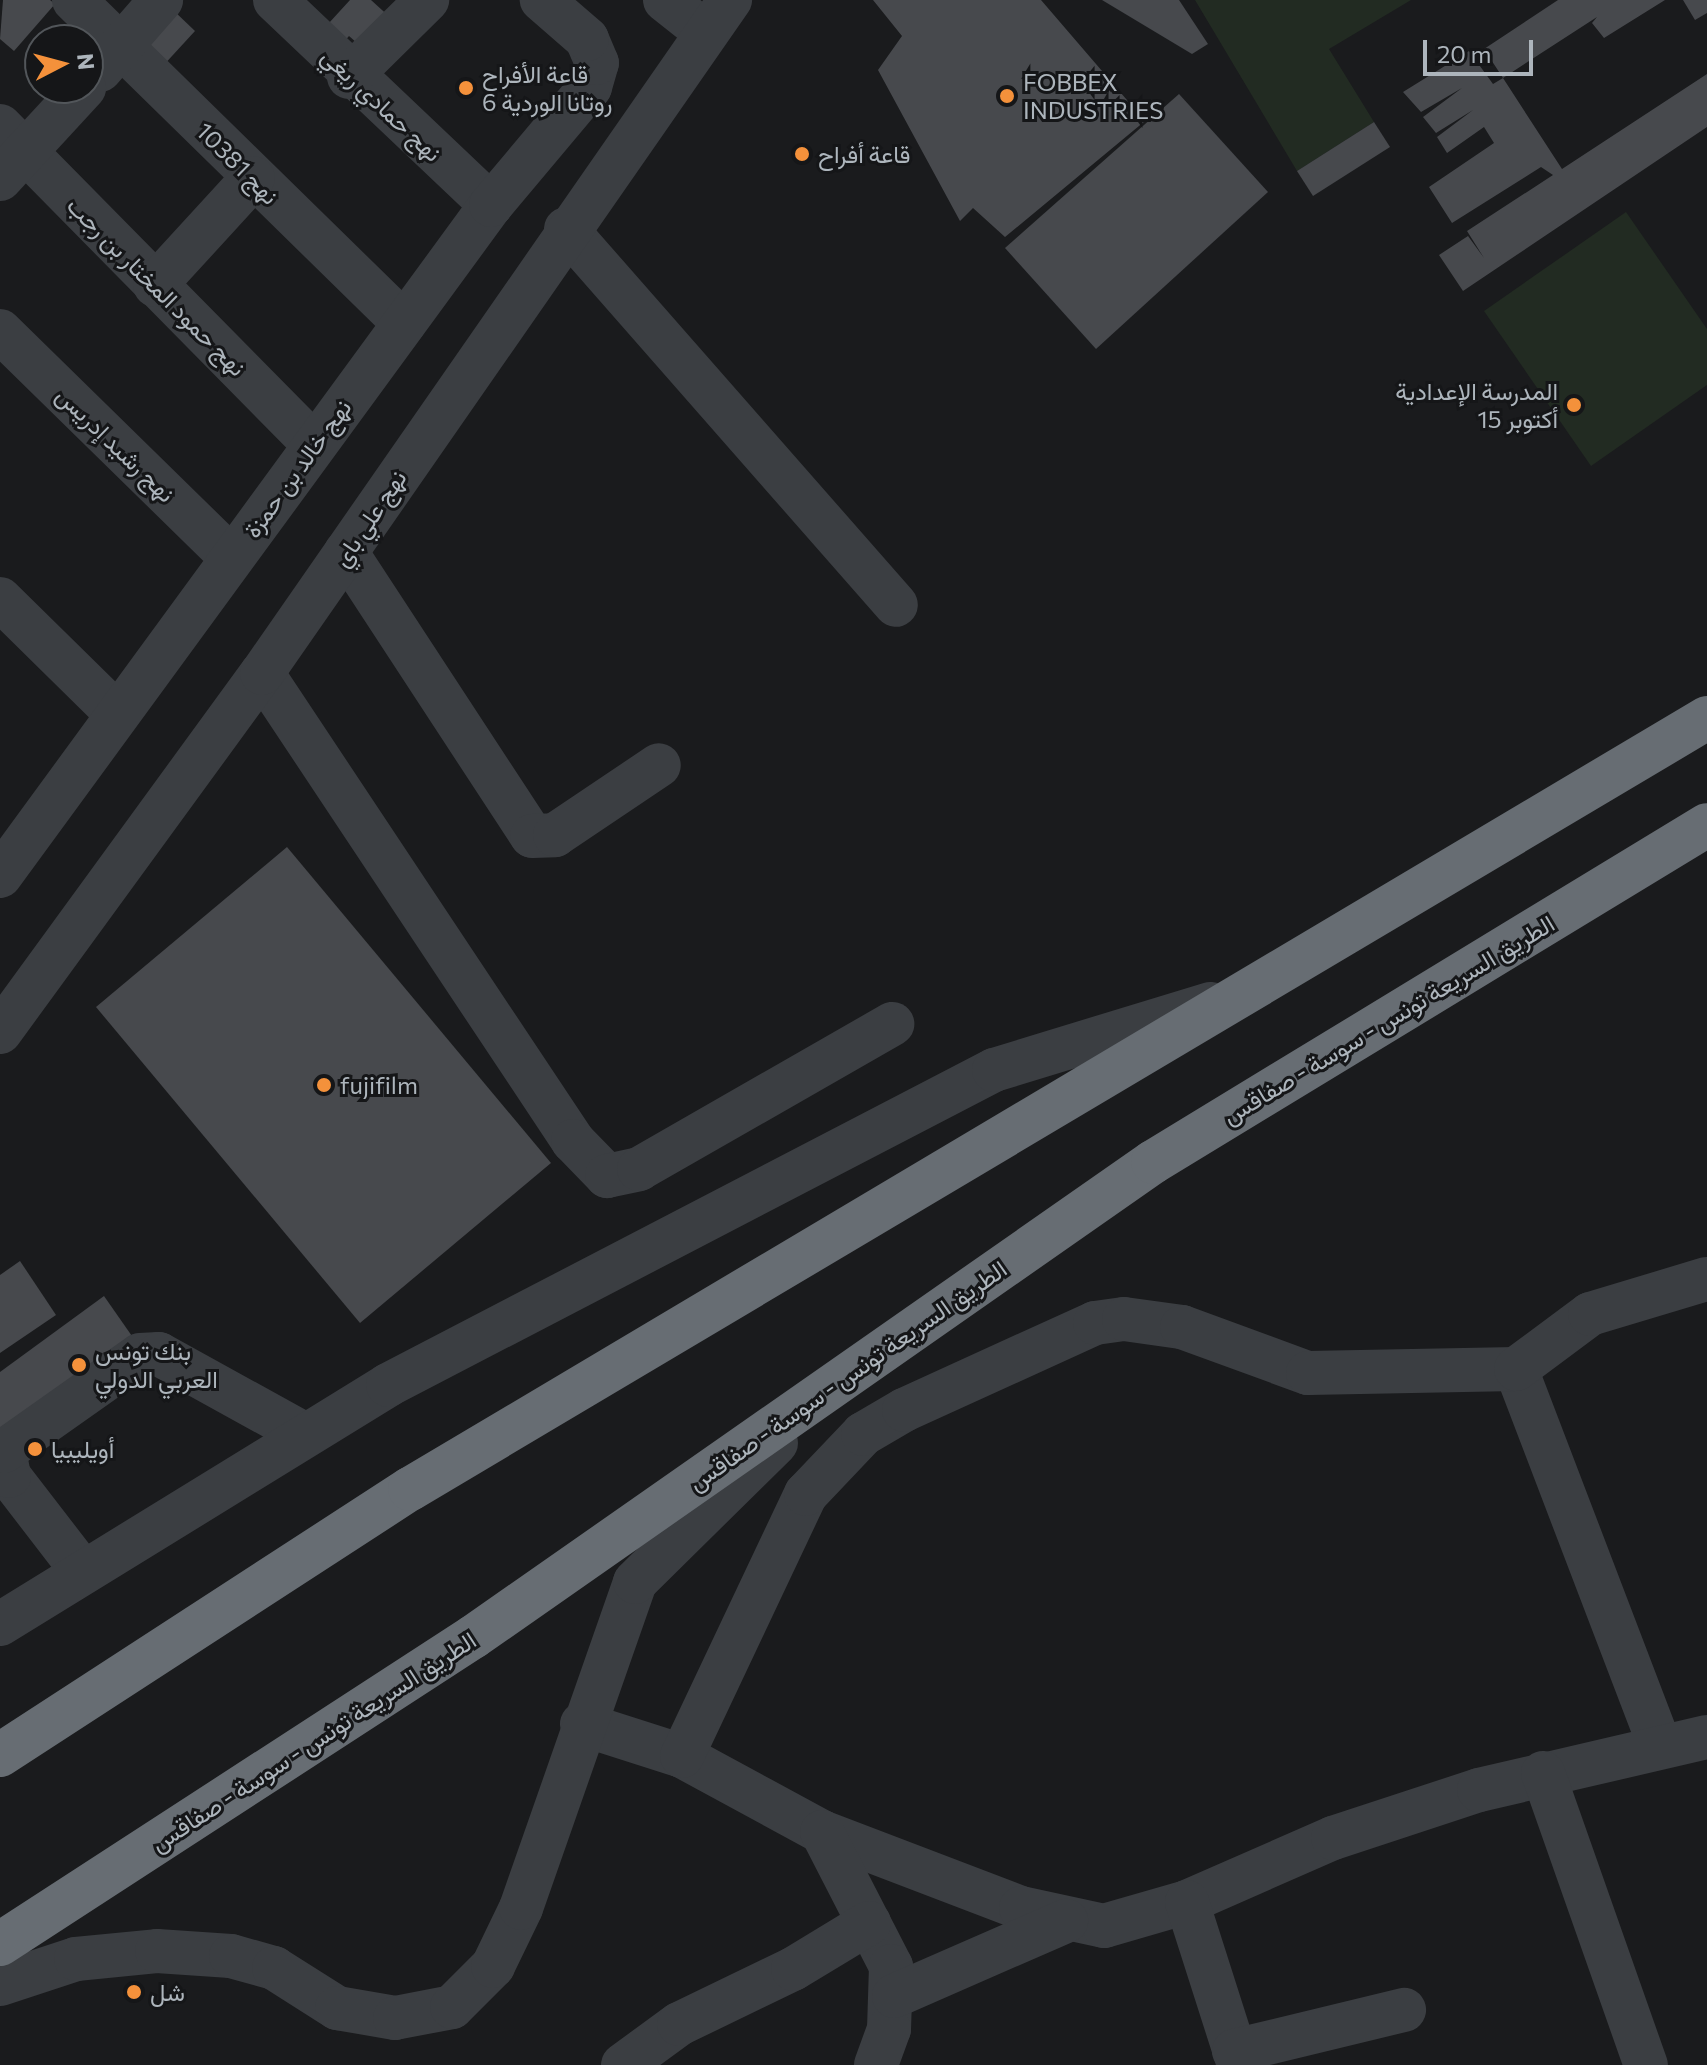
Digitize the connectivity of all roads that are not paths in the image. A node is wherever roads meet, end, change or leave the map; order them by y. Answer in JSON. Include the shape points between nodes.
{"nodes":[{"id":1,"x":74,"y":0,"type":"edge"},
{"id":2,"x":161,"y":0,"type":"edge"},
{"id":3,"x":275,"y":0,"type":"edge"},
{"id":4,"x":427,"y":0,"type":"edge"},
{"id":5,"x":542,"y":0,"type":"edge"},
{"id":6,"x":665,"y":0,"type":"edge"},
{"id":7,"x":717,"y":16,"type":"edge"},
{"id":8,"x":121,"y":47,"type":"junction"},
{"id":9,"x":104,"y":66,"type":"edge"},
{"id":10,"x":349,"y":77,"type":"junction"},
{"id":11,"x":66,"y":104,"type":"edge"},
{"id":12,"x":9,"y":153,"type":"edge"},
{"id":13,"x":253,"y":178,"type":"junction"},
{"id":14,"x":491,"y":205,"type":"junction"},
{"id":15,"x":566,"y":229,"type":"junction"},
{"id":16,"x":155,"y":285,"type":"junction"},
{"id":17,"x":404,"y":323,"type":"junction"},
{"id":18,"x":0,"y":331,"type":"edge"},
{"id":19,"x":314,"y":444,"type":"junction"},
{"id":20,"x":346,"y":552,"type":"junction"},
{"id":21,"x":231,"y":557,"type":"junction"},
{"id":22,"x":0,"y":599,"type":"edge"},
{"id":23,"x":896,"y":605,"type":"dead end"},
{"id":24,"x":262,"y":673,"type":"junction"},
{"id":25,"x":117,"y":714,"type":"junction"},
{"id":26,"x":1707,"y":718,"type":"edge"},
{"id":27,"x":659,"y":765,"type":"dead end"},
{"id":28,"x":14,"y":819,"type":"edge"},
{"id":29,"x":1707,"y":825,"type":"edge"},
{"id":30,"x":0,"y":876,"type":"edge"},
{"id":31,"x":1224,"y":1000,"type":"junction"},
{"id":32,"x":892,"y":1024,"type":"dead end"},
{"id":33,"x":0,"y":1032,"type":"edge"},
{"id":34,"x":1707,"y":1279,"type":"edge"},
{"id":35,"x":873,"y":1356,"type":"junction"},
{"id":36,"x":1516,"y":1369,"type":"junction"},
{"id":37,"x":302,"y":1433,"type":"junction"},
{"id":38,"x":83,"y":1572,"type":"junction"},
{"id":39,"x":0,"y":1624,"type":"edge"},
{"id":40,"x":582,"y":1724,"type":"junction"},
{"id":41,"x":1707,"y":1737,"type":"edge"},
{"id":42,"x":1660,"y":1747,"type":"junction"},
{"id":43,"x":0,"y":1755,"type":"edge"},
{"id":44,"x":682,"y":1756,"type":"junction"},
{"id":45,"x":1543,"y":1773,"type":"junction"},
{"id":46,"x":822,"y":1832,"type":"junction"},
{"id":47,"x":1187,"y":1902,"type":"junction"},
{"id":48,"x":1066,"y":1921,"type":"junction"},
{"id":49,"x":869,"y":1923,"type":"junction"},
{"id":50,"x":0,"y":1944,"type":"edge"},
{"id":51,"x":0,"y":1984,"type":"edge"},
{"id":52,"x":894,"y":1996,"type":"junction"},
{"id":53,"x":1404,"y":2010,"type":"dead end"},
{"id":54,"x":1236,"y":2058,"type":"edge"},
{"id":55,"x":623,"y":2065,"type":"edge"},
{"id":56,"x":876,"y":2065,"type":"edge"},
{"id":57,"x":1646,"y":2065,"type":"edge"}],
"edges":[{"from":1,"to":8,"type":"street","name":"نهج 10381"},
{"from":2,"to":8,"type":"street"},
{"from":3,"to":10,"type":"street","name":"نهج حمادي ريغي"},
{"from":4,"to":10,"type":"street"},
{"from":5,"to":14,"type":"street","name":"نهج خالد بن حمزة","via":[[587,39],[597,63],[590,87]]},
{"from":6,"to":7,"type":"street"},
{"from":7,"to":15,"type":"street","name":"نهج علي باي"},
{"from":8,"to":9,"type":"street"},
{"from":8,"to":13,"type":"street","name":"نهج 10381"},
{"from":10,"to":14,"type":"street","name":"نهج حمادي ريغي"},
{"from":11,"to":12,"type":"street"},
{"from":12,"to":16,"type":"street","name":"نهج حمود المختار بن رجب"},
{"from":13,"to":16,"type":"street"},
{"from":13,"to":17,"type":"street","name":"نهج 10381"},
{"from":14,"to":17,"type":"street","name":"نهج خالد بن حمزة"},
{"from":15,"to":20,"type":"street","name":"نهج علي باي"},
{"from":15,"to":23,"type":"street"},
{"from":16,"to":19,"type":"street","name":"نهج حمود المختار بن رجب"},
{"from":17,"to":19,"type":"street","name":"نهج خالد بن حمزة"},
{"from":18,"to":21,"type":"street","name":"نهج رشيد إدريس"},
{"from":19,"to":21,"type":"street","name":"نهج خالد بن حمزة"},
{"from":20,"to":24,"type":"street","name":"نهج علي باي"},
{"from":20,"to":27,"type":"street","via":[[532,836],[555,835]]},
{"from":21,"to":25,"type":"street","name":"نهج خالد بن حمزة"},
{"from":22,"to":25,"type":"street"},
{"from":24,"to":32,"type":"street","via":[[573,1141],[607,1176],[639,1169]]},
{"from":24,"to":33,"type":"street","name":"نهج علي باي"},
{"from":25,"to":28,"type":"street","name":"نهج خالد بن حمزة"},
{"from":26,"to":31,"type":"highway"},
{"from":28,"to":30,"type":"street","name":"نهج خالد بن حمزة"},
{"from":29,"to":35,"type":"highway","name":"الطريق السريعة تونس - سوسة - صفاقس","via":[[1153,1162]]},
{"from":31,"to":37,"type":"street","via":[[994,1070]]},
{"from":31,"to":43,"type":"highway","via":[[410,1489]]},
{"from":34,"to":36,"type":"street","via":[[1590,1314]]},
{"from":35,"to":40,"type":"street","via":[[698,1513],[635,1582]]},
{"from":35,"to":50,"type":"highway","name":"الطريق السريعة تونس - سوسة - صفاقس","via":[[473,1637]]},
{"from":36,"to":42,"type":"street"},
{"from":36,"to":44,"type":"street","via":[[1308,1373],[1182,1327],[1124,1319],[1095,1323],[971,1379],[863,1434],[815,1483]]},
{"from":37,"to":38,"type":"street"},
{"from":37,"to":38,"type":"street","via":[[159,1354],[140,1355],[4,1451],[9,1476]]},
{"from":38,"to":39,"type":"street"},
{"from":40,"to":44,"type":"street"},
{"from":40,"to":51,"type":"street","via":[[521,1908],[493,1966],[452,2007],[395,2018],[337,2008],[274,1968],[231,1956],[157,1951],[76,1959]]},
{"from":41,"to":42,"type":"street"},
{"from":42,"to":45,"type":"street"},
{"from":44,"to":46,"type":"street"},
{"from":45,"to":47,"type":"street","via":[[1333,1838]]},
{"from":45,"to":57,"type":"street"},
{"from":46,"to":48,"type":"street"},
{"from":46,"to":49,"type":"street"},
{"from":47,"to":48,"type":"street","via":[[1104,1926]]},
{"from":47,"to":54,"type":"street"},
{"from":48,"to":52,"type":"street"},
{"from":49,"to":52,"type":"street","via":[[891,1966]]},
{"from":49,"to":55,"type":"street","via":[[793,1969],[679,2024]]},
{"from":52,"to":56,"type":"street"},
{"from":53,"to":54,"type":"street"}]}
